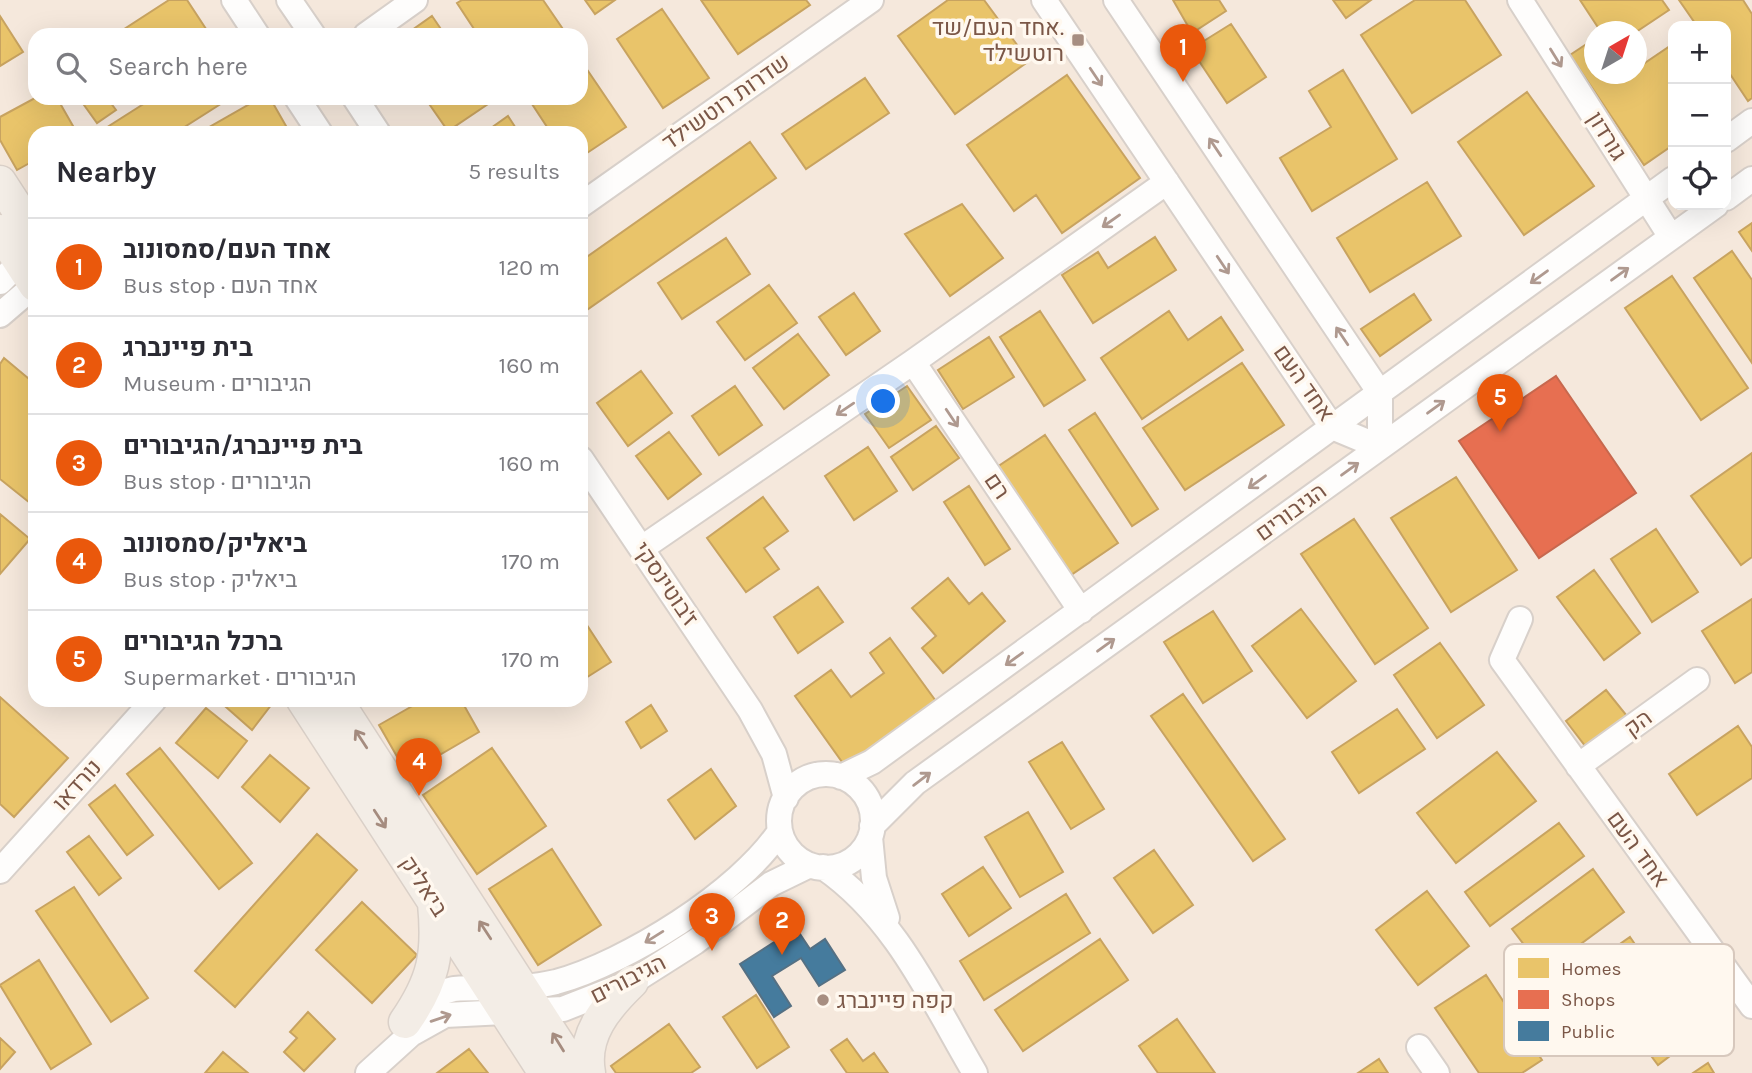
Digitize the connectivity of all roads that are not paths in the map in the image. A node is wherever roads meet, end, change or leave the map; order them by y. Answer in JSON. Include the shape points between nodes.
{"nodes":[{"id":1,"x":234,"y":0,"type":"edge"},
{"id":2,"x":289,"y":0,"type":"edge"},
{"id":3,"x":415,"y":0,"type":"edge"},
{"id":4,"x":871,"y":0,"type":"edge"},
{"id":5,"x":1044,"y":0,"type":"edge"},
{"id":6,"x":1116,"y":0,"type":"edge"},
{"id":7,"x":1520,"y":0,"type":"edge"},
{"id":8,"x":252,"y":28,"type":"edge"},
{"id":9,"x":308,"y":28,"type":"edge"},
{"id":10,"x":376,"y":28,"type":"edge"},
{"id":11,"x":302,"y":105,"type":"edge"},
{"id":12,"x":360,"y":105,"type":"edge"},
{"id":13,"x":1752,"y":121,"type":"edge"},
{"id":14,"x":315,"y":126,"type":"edge"},
{"id":15,"x":373,"y":126,"type":"edge"},
{"id":16,"x":1731,"y":136,"type":"edge"},
{"id":17,"x":1752,"y":179,"type":"edge"},
{"id":18,"x":0,"y":182,"type":"edge"},
{"id":19,"x":1167,"y":182,"type":"junction"},
{"id":20,"x":1668,"y":183,"type":"edge"},
{"id":21,"x":1731,"y":194,"type":"edge"},
{"id":22,"x":1646,"y":198,"type":"junction"},
{"id":23,"x":588,"y":200,"type":"edge"},
{"id":24,"x":1709,"y":210,"type":"edge"},
{"id":25,"x":0,"y":231,"type":"edge"},
{"id":26,"x":1671,"y":237,"type":"junction"},
{"id":27,"x":27,"y":269,"type":"edge"},
{"id":28,"x":0,"y":315,"type":"edge"},
{"id":29,"x":913,"y":362,"type":"junction"},
{"id":30,"x":1380,"y":393,"type":"junction"},
{"id":31,"x":1332,"y":427,"type":"junction"},
{"id":32,"x":1380,"y":447,"type":"junction"},
{"id":33,"x":588,"y":469,"type":"edge"},
{"id":34,"x":642,"y":548,"type":"junction"},
{"id":35,"x":1081,"y":611,"type":"junction"},
{"id":36,"x":1520,"y":619,"type":"dead end"},
{"id":37,"x":1697,"y":680,"type":"dead end"},
{"id":38,"x":148,"y":707,"type":"edge"},
{"id":39,"x":308,"y":707,"type":"edge"},
{"id":40,"x":340,"y":707,"type":"edge"},
{"id":41,"x":750,"y":710,"type":"junction"},
{"id":42,"x":1578,"y":766,"type":"junction"},
{"id":43,"x":833,"y":775,"type":"junction"},
{"id":44,"x":786,"y":798,"type":"junction"},
{"id":45,"x":780,"y":831,"type":"junction"},
{"id":46,"x":871,"y":832,"type":"junction"},
{"id":47,"x":816,"y":866,"type":"junction"},
{"id":48,"x":0,"y":871,"type":"edge"},
{"id":49,"x":434,"y":902,"type":"junction"},
{"id":50,"x":897,"y":941,"type":"junction"},
{"id":51,"x":1707,"y":944,"type":"edge"},
{"id":52,"x":1734,"y":981,"type":"edge"},
{"id":53,"x":632,"y":982,"type":"junction"},
{"id":54,"x":513,"y":999,"type":"junction"},
{"id":55,"x":1752,"y":1006,"type":"edge"},
{"id":56,"x":405,"y":1022,"type":"junction"},
{"id":57,"x":1419,"y":1046,"type":"dead end"},
{"id":58,"x":368,"y":1073,"type":"edge"},
{"id":59,"x":545,"y":1073,"type":"edge"},
{"id":60,"x":578,"y":1073,"type":"edge"},
{"id":61,"x":589,"y":1073,"type":"edge"},
{"id":62,"x":975,"y":1073,"type":"edge"},
{"id":63,"x":1437,"y":1073,"type":"edge"}],
"edges":[{"from":1,"to":8,"type":"street"},
{"from":2,"to":9,"type":"street"},
{"from":3,"to":10,"type":"street"},
{"from":4,"to":23,"type":"street","name":"שדרות רוטשילד"},
{"from":5,"to":19,"type":"street","name":"אחד העם","one_way":true},
{"from":30,"to":6,"type":"street","one_way":true},
{"from":7,"to":22,"type":"street","name":"גורדון","one_way":true},
{"from":11,"to":14,"type":"street"},
{"from":12,"to":15,"type":"street"},
{"from":13,"to":16,"type":"street"},
{"from":17,"to":21,"type":"street"},
{"from":18,"to":27,"type":"main road"},
{"from":19,"to":29,"type":"street","one_way":true},
{"from":19,"to":31,"type":"street","name":"אחד העם","one_way":true},
{"from":20,"to":22,"type":"street","name":"הגיבורים"},
{"from":22,"to":26,"type":"street","name":"גורדון"},
{"from":22,"to":30,"type":"street","name":"הגיבורים","one_way":true},
{"from":24,"to":26,"type":"street","name":"הגיבורים"},
{"from":25,"to":27,"type":"main road"},
{"from":32,"to":26,"type":"street","name":"הגיבורים","one_way":true},
{"from":27,"to":28,"type":"street"},
{"from":29,"to":34,"type":"street","one_way":true},
{"from":29,"to":35,"type":"street","name":"רם","one_way":true},
{"from":30,"to":31,"type":"street","name":"הגיבורים"},
{"from":30,"to":32,"type":"street"},
{"from":31,"to":32,"type":"street","name":"אחד העם"},
{"from":31,"to":35,"type":"street","name":"הגיבורים","one_way":true},
{"from":46,"to":32,"type":"street","name":"הגיבורים","one_way":true,"via":[[915,783]]},
{"from":33,"to":34,"type":"street","name":"ז'בוטינסקי"},
{"from":34,"to":41,"type":"street","name":"ז'בוטינסקי"},
{"from":35,"to":43,"type":"street","name":"הגיבורים","one_way":true,"via":[[872,762]]},
{"from":36,"to":42,"type":"street","name":"אחד העם","via":[[1502,660]]},
{"from":37,"to":42,"type":"street","name":"הק"},
{"from":38,"to":48,"type":"street","name":"נורדאו"},
{"from":39,"to":49,"type":"main road","name":"ביאליק","one_way":true},
{"from":54,"to":40,"type":"main road","name":"ביאליק","one_way":true},
{"from":41,"to":43,"type":"street","name":"ז'בוטינסקי","via":[[786,751],[812,771]]},
{"from":41,"to":44,"type":"street","name":"ז'בוטינסקי","via":[[774,754]]},
{"from":42,"to":51,"type":"street","name":"אחד העם"},
{"from":43,"to":44,"type":"street","via":[[809,778]]},
{"from":43,"to":46,"type":"street","via":[[863,792],[869,802]]},
{"from":44,"to":45,"type":"street"},
{"from":45,"to":47,"type":"street","via":[[787,846]]},
{"from":45,"to":54,"type":"street","name":"הגיבורים","one_way":true,"via":[[751,868],[645,943],[585,973]]},
{"from":46,"to":47,"type":"street","via":[[861,854],[848,863]]},
{"from":46,"to":50,"type":"street","via":[[874,878]]},
{"from":47,"to":50,"type":"street","via":[[865,900]]},
{"from":47,"to":53,"type":"street","name":"הגיבורים","via":[[771,884],[695,942]]},
{"from":49,"to":54,"type":"main road","name":"ביאליק"},
{"from":49,"to":56,"type":"main road","via":[[434,966],[429,984]]},
{"from":50,"to":62,"type":"street"},
{"from":52,"to":55,"type":"street","name":"אחד העם"},
{"from":53,"to":54,"type":"street","name":"הגיבורים","via":[[563,1009]]},
{"from":53,"to":61,"type":"main road","via":[[600,1017],[591,1036]]},
{"from":54,"to":56,"type":"street","via":[[438,993]]},
{"from":58,"to":54,"type":"street","one_way":true,"via":[[427,1023]]},
{"from":54,"to":59,"type":"main road","name":"ביאליק"},
{"from":60,"to":54,"type":"main road","name":"ביאליק","one_way":true},
{"from":56,"to":58,"type":"street"},
{"from":57,"to":63,"type":"street"}]}
